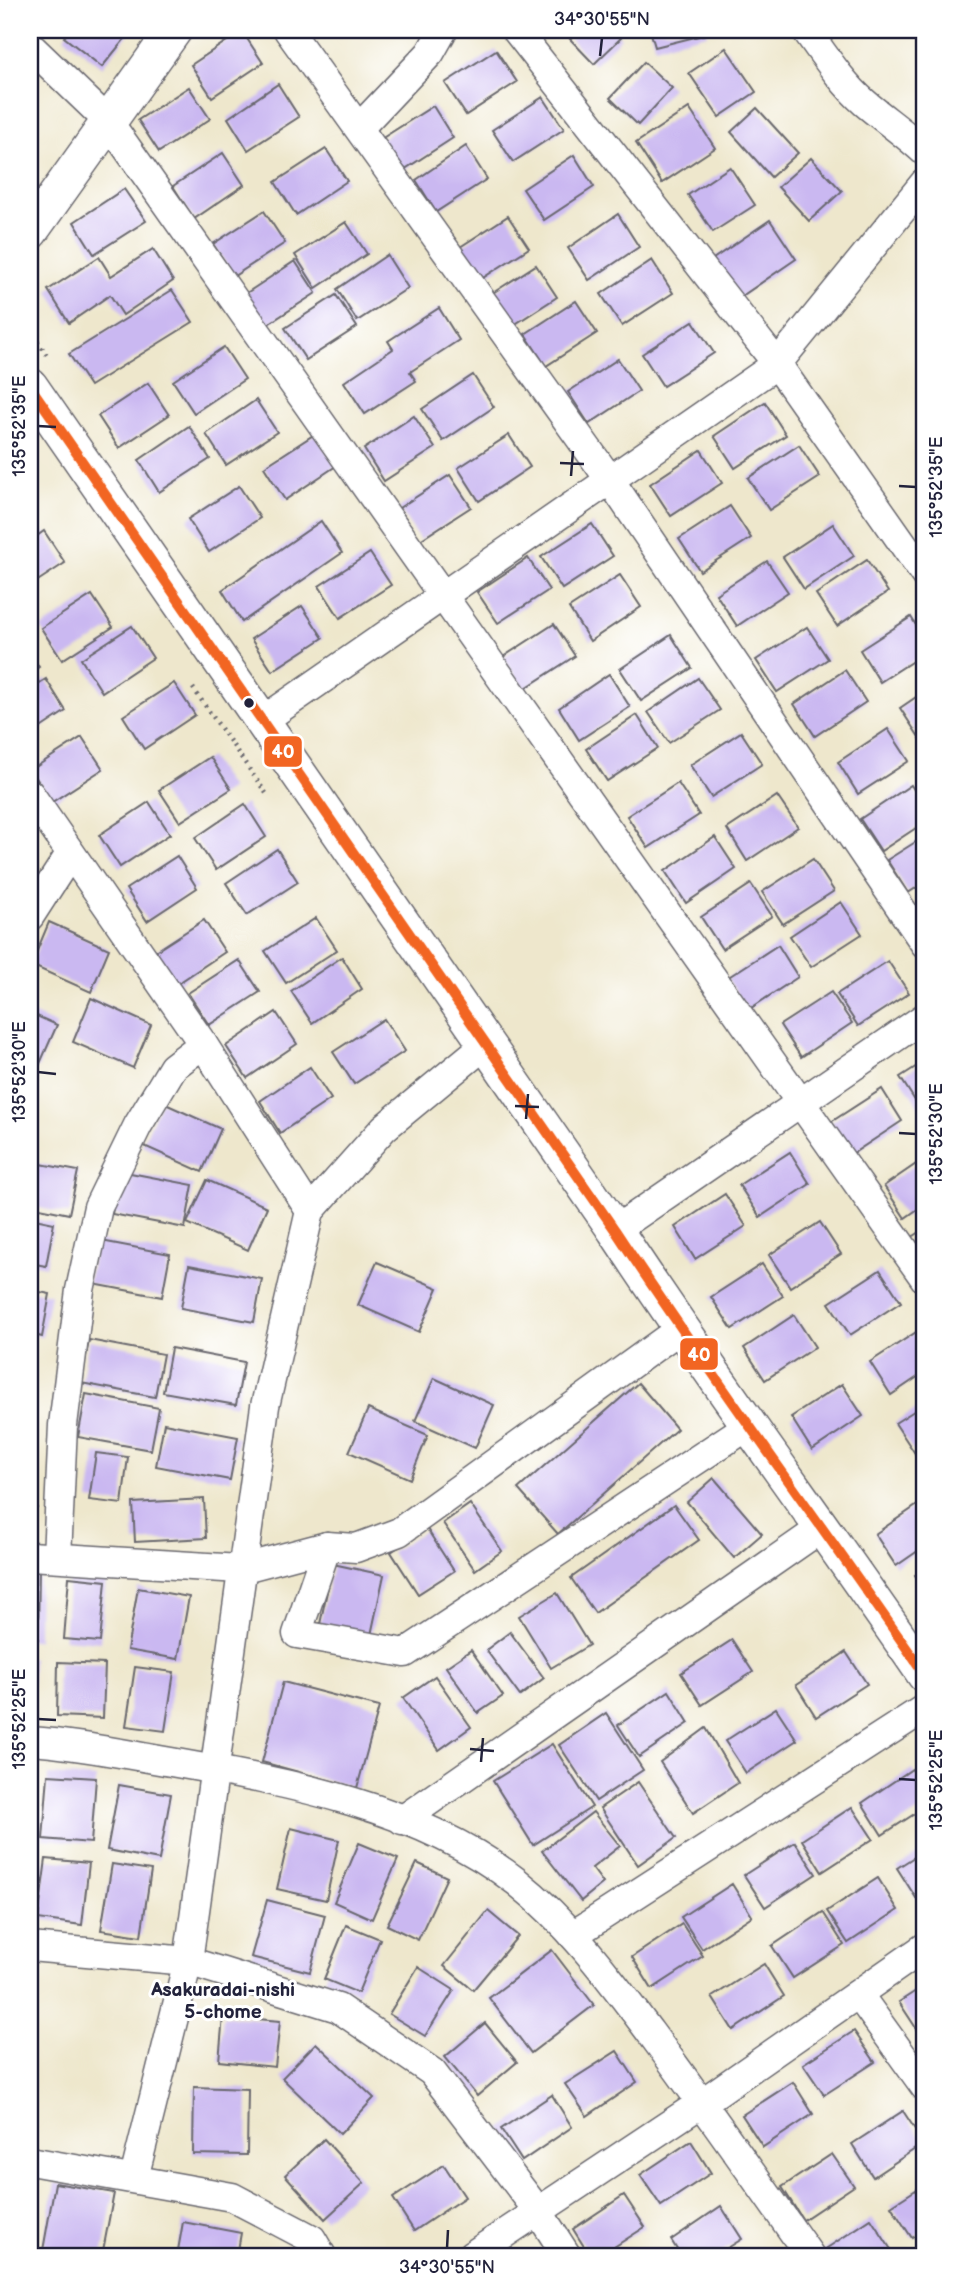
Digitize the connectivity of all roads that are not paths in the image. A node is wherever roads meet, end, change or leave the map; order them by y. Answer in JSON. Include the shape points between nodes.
{"nodes":[{"id":1,"x":174,"y":30,"type":"edge"},
{"id":2,"x":288,"y":30,"type":"edge"},
{"id":3,"x":443,"y":30,"type":"edge"},
{"id":4,"x":516,"y":30,"type":"edge"},
{"id":5,"x":806,"y":30,"type":"edge"},
{"id":6,"x":30,"y":46,"type":"edge"},
{"id":7,"x":108,"y":121,"type":"junction"},
{"id":8,"x":360,"y":127,"type":"junction"},
{"id":9,"x":925,"y":152,"type":"edge"},
{"id":10,"x":925,"y":182,"type":"edge"},
{"id":11,"x":30,"y":232,"type":"edge"},
{"id":12,"x":777,"y":364,"type":"junction"},
{"id":13,"x":30,"y":386,"type":"edge"},
{"id":14,"x":610,"y":480,"type":"junction"},
{"id":15,"x":925,"y":575,"type":"edge"},
{"id":16,"x":443,"y":596,"type":"junction"},
{"id":17,"x":262,"y":721,"type":"junction"},
{"id":18,"x":30,"y":794,"type":"edge"},
{"id":19,"x":70,"y":854,"type":"junction"},
{"id":20,"x":30,"y":916,"type":"edge"},
{"id":21,"x":925,"y":944,"type":"edge"},
{"id":22,"x":925,"y":1017,"type":"edge"},
{"id":23,"x":203,"y":1044,"type":"junction"},
{"id":24,"x":486,"y":1044,"type":"junction"},
{"id":25,"x":800,"y":1103,"type":"junction"},
{"id":26,"x":310,"y":1211,"type":"junction"},
{"id":27,"x":615,"y":1230,"type":"junction"},
{"id":28,"x":925,"y":1279,"type":"edge"},
{"id":29,"x":680,"y":1329,"type":"junction"},
{"id":30,"x":751,"y":1424,"type":"junction"},
{"id":31,"x":823,"y":1527,"type":"junction"},
{"id":32,"x":327,"y":1546,"type":"junction"},
{"id":33,"x":43,"y":1556,"type":"edge"},
{"id":34,"x":240,"y":1569,"type":"junction"},
{"id":35,"x":925,"y":1675,"type":"edge"},
{"id":36,"x":925,"y":1708,"type":"edge"},
{"id":37,"x":30,"y":1741,"type":"edge"},
{"id":38,"x":215,"y":1769,"type":"junction"},
{"id":39,"x":402,"y":1820,"type":"junction"},
{"id":40,"x":573,"y":1934,"type":"junction"},
{"id":41,"x":30,"y":1947,"type":"edge"},
{"id":42,"x":925,"y":1947,"type":"edge"},
{"id":43,"x":188,"y":1961,"type":"junction"},
{"id":44,"x":858,"y":1994,"type":"junction"},
{"id":45,"x":925,"y":2087,"type":"edge"},
{"id":46,"x":703,"y":2102,"type":"junction"},
{"id":47,"x":30,"y":2161,"type":"edge"},
{"id":48,"x":134,"y":2178,"type":"junction"},
{"id":49,"x":538,"y":2211,"type":"junction"},
{"id":50,"x":322,"y":2256,"type":"edge"},
{"id":51,"x":471,"y":2256,"type":"edge"},
{"id":52,"x":567,"y":2256,"type":"edge"},
{"id":53,"x":810,"y":2256,"type":"edge"}],
"edges":[{"from":1,"to":7,"type":"street"},
{"from":2,"to":8,"type":"street"},
{"from":3,"to":8,"type":"street","via":[[430,53]]},
{"from":4,"to":12,"type":"street"},
{"from":5,"to":9,"type":"street","via":[[865,102]]},
{"from":6,"to":7,"type":"street"},
{"from":7,"to":11,"type":"street"},
{"from":7,"to":16,"type":"street"},
{"from":8,"to":14,"type":"street"},
{"from":10,"to":12,"type":"street"},
{"from":12,"to":14,"type":"street"},
{"from":12,"to":15,"type":"street"},
{"from":13,"to":17,"type":"street"},
{"from":14,"to":16,"type":"street"},
{"from":14,"to":21,"type":"street"},
{"from":16,"to":17,"type":"street"},
{"from":16,"to":25,"type":"street"},
{"from":17,"to":24,"type":"street"},
{"from":18,"to":19,"type":"street"},
{"from":19,"to":20,"type":"street"},
{"from":19,"to":23,"type":"street"},
{"from":22,"to":25,"type":"street"},
{"from":23,"to":26,"type":"street"},
{"from":23,"to":33,"type":"street","via":[[173,1067],[98,1207],[80,1290]]},
{"from":24,"to":26,"type":"street","via":[[384,1128]]},
{"from":24,"to":27,"type":"street"},
{"from":25,"to":27,"type":"street"},
{"from":25,"to":28,"type":"street"},
{"from":26,"to":34,"type":"street","via":[[265,1406]]},
{"from":27,"to":29,"type":"street"},
{"from":29,"to":30,"type":"street"},
{"from":29,"to":32,"type":"street","via":[[399,1532],[356,1548]]},
{"from":30,"to":31,"type":"street"},
{"from":30,"to":32,"type":"street","via":[[405,1653],[297,1634]]},
{"from":31,"to":35,"type":"street"},
{"from":31,"to":39,"type":"street"},
{"from":32,"to":34,"type":"street"},
{"from":33,"to":34,"type":"street"},
{"from":34,"to":38,"type":"street"},
{"from":36,"to":40,"type":"street"},
{"from":37,"to":38,"type":"street"},
{"from":38,"to":39,"type":"street","via":[[328,1793]]},
{"from":38,"to":43,"type":"street"},
{"from":39,"to":40,"type":"street","via":[[444,1836],[517,1882]]},
{"from":40,"to":46,"type":"street"},
{"from":41,"to":43,"type":"street"},
{"from":42,"to":44,"type":"street"},
{"from":43,"to":48,"type":"street"},
{"from":43,"to":49,"type":"street","via":[[338,2008],[432,2072]]},
{"from":44,"to":45,"type":"street"},
{"from":44,"to":46,"type":"street"},
{"from":46,"to":49,"type":"street"},
{"from":46,"to":53,"type":"street"},
{"from":47,"to":48,"type":"street"},
{"from":48,"to":50,"type":"street","via":[[232,2197],[312,2239]]},
{"from":49,"to":51,"type":"street"},
{"from":49,"to":52,"type":"street"}]}
